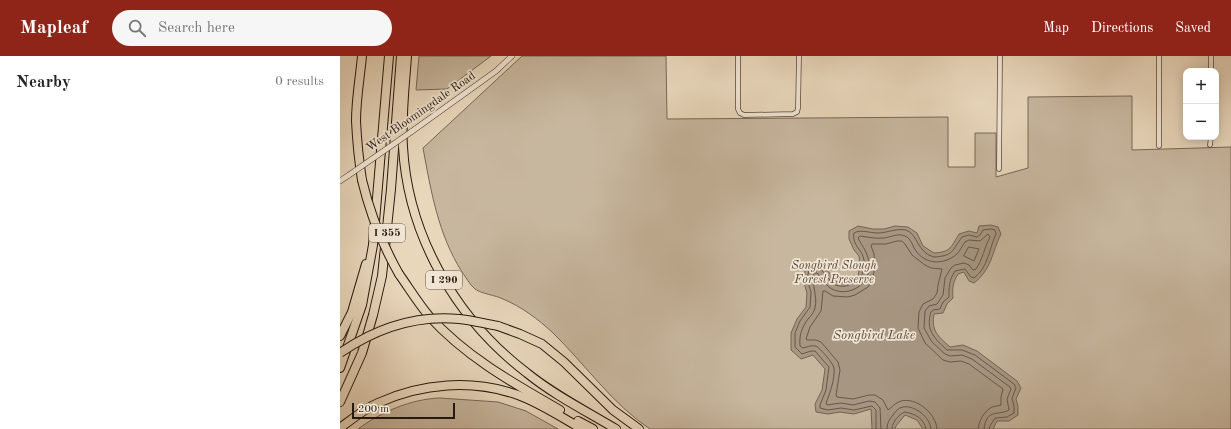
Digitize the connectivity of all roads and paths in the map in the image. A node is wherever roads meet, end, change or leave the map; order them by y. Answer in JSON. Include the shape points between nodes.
{"nodes":[{"id":1,"x":362,"y":56,"type":"edge"},
{"id":2,"x":389,"y":56,"type":"edge"},
{"id":3,"x":401,"y":56,"type":"edge"},
{"id":4,"x":407,"y":56,"type":"edge"},
{"id":5,"x":512,"y":56,"type":"edge"},
{"id":6,"x":738,"y":56,"type":"edge"},
{"id":7,"x":799,"y":56,"type":"edge"},
{"id":8,"x":1000,"y":56,"type":"edge"},
{"id":9,"x":1159,"y":56,"type":"edge"},
{"id":10,"x":1211,"y":56,"type":"edge"},
{"id":11,"x":1211,"y":68,"type":"edge"},
{"id":12,"x":1210,"y":140,"type":"edge"},
{"id":13,"x":1210,"y":145,"type":"dead end"},
{"id":14,"x":1159,"y":146,"type":"dead end"},
{"id":15,"x":999,"y":169,"type":"dead end"},
{"id":16,"x":340,"y":181,"type":"edge"},
{"id":17,"x":377,"y":212,"type":"junction"},
{"id":18,"x":340,"y":336,"type":"edge"},
{"id":19,"x":340,"y":353,"type":"edge"},
{"id":20,"x":340,"y":368,"type":"edge"},
{"id":21,"x":340,"y":402,"type":"edge"},
{"id":22,"x":340,"y":428,"type":"edge"},
{"id":23,"x":582,"y":429,"type":"edge"},
{"id":24,"x":593,"y":429,"type":"edge"},
{"id":25,"x":616,"y":429,"type":"edge"},
{"id":26,"x":639,"y":429,"type":"edge"}],
"edges":[{"from":1,"to":24,"type":"highway","number":"I 290","bridge":true,"via":[[356,120],[362,180],[378,232],[399,274],[430,316],[469,354],[497,374]]},
{"from":2,"to":17,"type":"highway","number":"I 355"},
{"from":3,"to":21,"type":"highway","number":"I 355","via":[[382,276],[374,315],[362,353]]},
{"from":4,"to":25,"type":"highway","number":"I 290","via":[[403,147],[409,190],[429,251],[442,278],[478,328],[515,364],[547,388]]},
{"from":5,"to":16,"type":"street","name":"West Bloomingdale Road","bridge":true,"via":[[496,71]]},
{"from":6,"to":7,"type":"street","via":[[738,109],[744,114],[797,112]]},
{"from":8,"to":15,"type":"street"},
{"from":9,"to":14,"type":"street"},
{"from":10,"to":11,"type":"street"},
{"from":12,"to":13,"type":"street"},
{"from":17,"to":18,"type":"highway","via":[[352,312]]},
{"from":17,"to":20,"type":"highway","number":"I 355","via":[[362,305]]},
{"from":19,"to":26,"type":"highway","bridge":true,"via":[[370,335],[422,319],[459,319],[498,326],[542,344],[614,410]]},
{"from":22,"to":23,"type":"highway","via":[[377,404],[407,392],[455,385],[487,388],[519,396]]}]}
